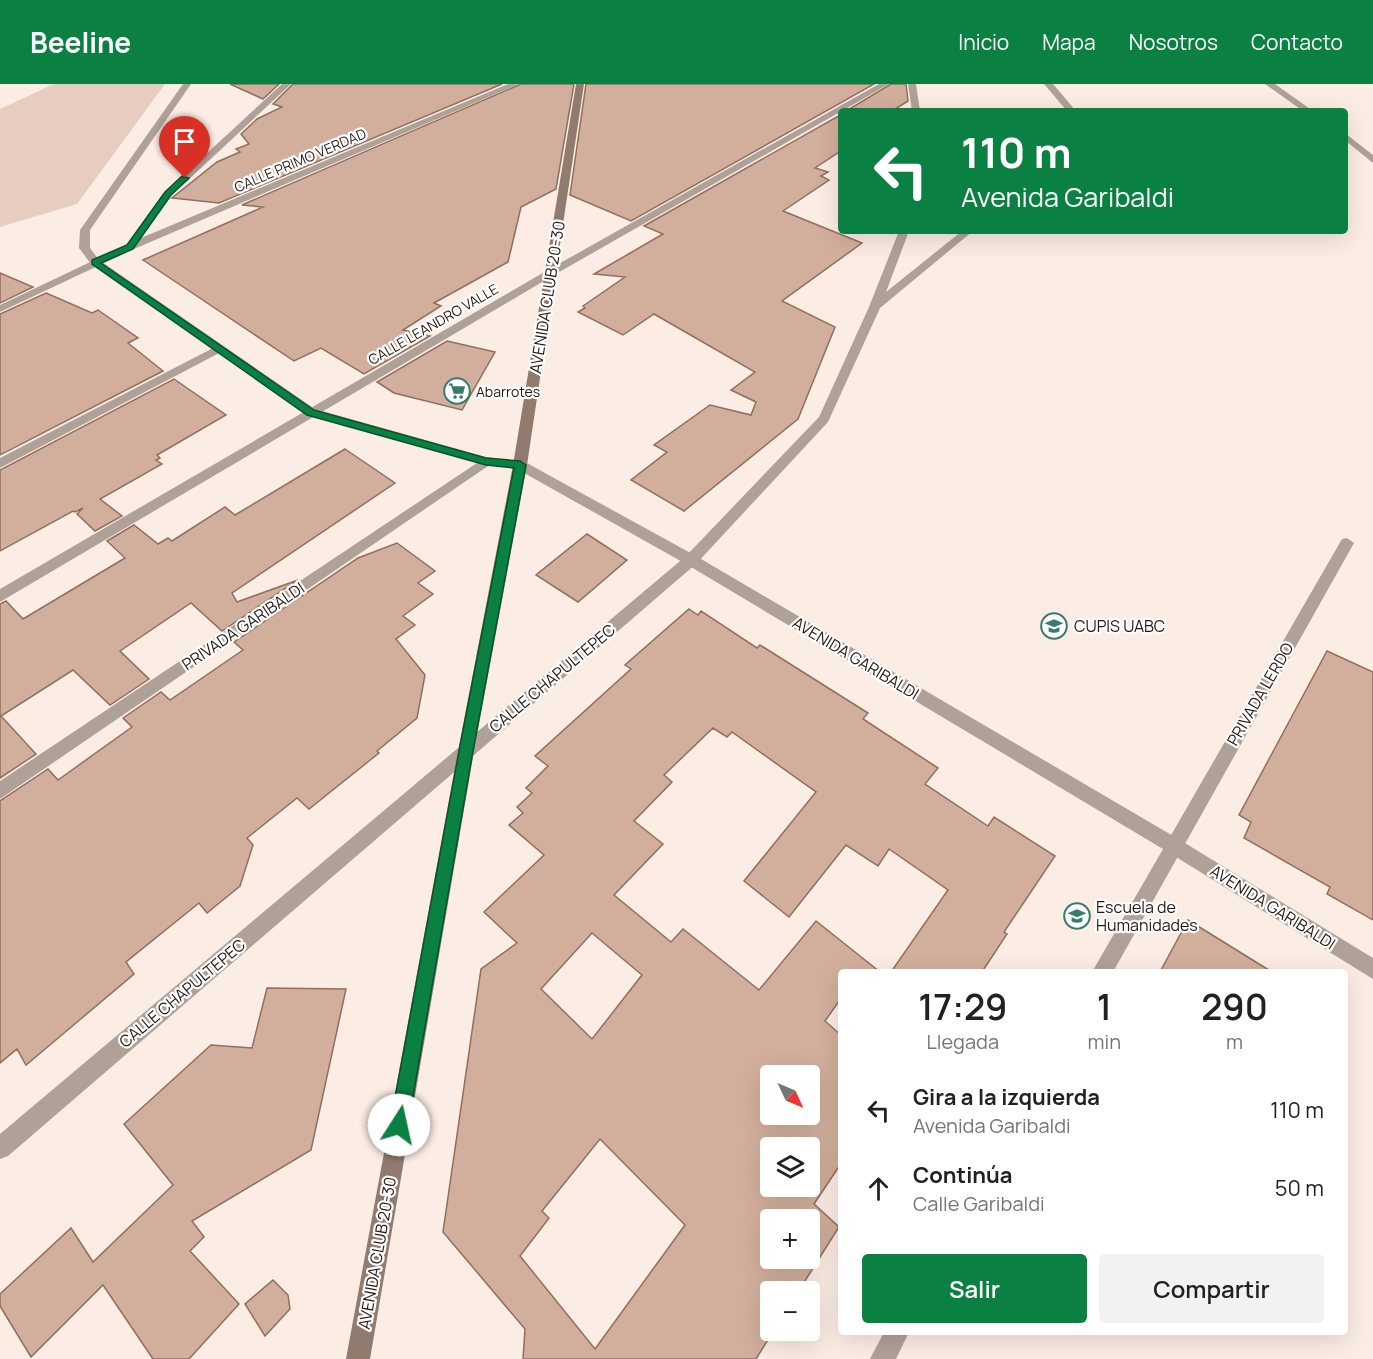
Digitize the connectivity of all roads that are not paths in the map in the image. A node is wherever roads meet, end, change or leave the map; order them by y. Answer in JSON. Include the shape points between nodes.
{"nodes":[{"id":1,"x":187,"y":84,"type":"edge"},
{"id":2,"x":287,"y":84,"type":"edge"},
{"id":3,"x":515,"y":84,"type":"edge"},
{"id":4,"x":580,"y":84,"type":"edge"},
{"id":5,"x":885,"y":84,"type":"edge"},
{"id":6,"x":912,"y":84,"type":"edge"},
{"id":7,"x":1048,"y":84,"type":"edge"},
{"id":8,"x":1269,"y":84,"type":"edge"},
{"id":9,"x":842,"y":108,"type":"edge"},
{"id":10,"x":916,"y":108,"type":"edge"},
{"id":11,"x":1069,"y":108,"type":"edge"},
{"id":12,"x":1305,"y":108,"type":"edge"},
{"id":13,"x":838,"y":111,"type":"edge"},
{"id":14,"x":1348,"y":139,"type":"edge"},
{"id":15,"x":1373,"y":160,"type":"edge"},
{"id":16,"x":903,"y":234,"type":"edge"},
{"id":17,"x":964,"y":234,"type":"edge"},
{"id":18,"x":130,"y":247,"type":"junction"},
{"id":19,"x":95,"y":262,"type":"junction"},
{"id":20,"x":550,"y":273,"type":"junction"},
{"id":21,"x":875,"y":307,"type":"junction"},
{"id":22,"x":0,"y":309,"type":"edge"},
{"id":23,"x":219,"y":349,"type":"junction"},
{"id":24,"x":311,"y":412,"type":"junction"},
{"id":25,"x":486,"y":461,"type":"junction"},
{"id":26,"x":0,"y":464,"type":"edge"},
{"id":27,"x":520,"y":465,"type":"junction"},
{"id":28,"x":1347,"y":543,"type":"dead end"},
{"id":29,"x":691,"y":560,"type":"junction"},
{"id":30,"x":0,"y":596,"type":"edge"},
{"id":31,"x":466,"y":751,"type":"junction"},
{"id":32,"x":0,"y":791,"type":"edge"},
{"id":33,"x":1174,"y":846,"type":"junction"},
{"id":34,"x":1104,"y":969,"type":"edge"},
{"id":35,"x":1373,"y":969,"type":"edge"},
{"id":36,"x":0,"y":1148,"type":"edge"},
{"id":37,"x":895,"y":1335,"type":"edge"},
{"id":38,"x":358,"y":1359,"type":"edge"},
{"id":39,"x":882,"y":1359,"type":"edge"}],
"edges":[{"from":1,"to":19,"type":"street","via":[[85,230],[82,244]]},
{"from":2,"to":18,"type":"street","via":[[168,194]]},
{"from":3,"to":18,"type":"street","name":"CALLE PRIMO VERDAD"},
{"from":4,"to":20,"type":"main road","name":"AVENIDA CLUB 20-30"},
{"from":5,"to":9,"type":"street","name":"CALLE LEANDRO VALLE"},
{"from":6,"to":10,"type":"street"},
{"from":7,"to":11,"type":"street"},
{"from":8,"to":12,"type":"street"},
{"from":13,"to":20,"type":"street","name":"CALLE LEANDRO VALLE"},
{"from":14,"to":15,"type":"street"},
{"from":16,"to":21,"type":"street","name":"CALLE CHAPULTEPEC"},
{"from":17,"to":21,"type":"street"},
{"from":18,"to":19,"type":"street","name":"CALLE PRIMO VERDAD"},
{"from":19,"to":22,"type":"street","name":"CALLE PRIMO VERDAD"},
{"from":19,"to":23,"type":"street","name":"AVENIDA GARIBALDI"},
{"from":20,"to":24,"type":"street","name":"CALLE LEANDRO VALLE"},
{"from":20,"to":27,"type":"main road","name":"AVENIDA CLUB 20-30"},
{"from":21,"to":29,"type":"street","name":"CALLE CHAPULTEPEC","via":[[824,418]]},
{"from":23,"to":24,"type":"street","name":"AVENIDA GARIBALDI"},
{"from":23,"to":26,"type":"street"},
{"from":24,"to":25,"type":"street","name":"AVENIDA GARIBALDI"},
{"from":24,"to":30,"type":"street","name":"CALLE LEANDRO VALLE"},
{"from":25,"to":27,"type":"street","name":"AVENIDA GARIBALDI"},
{"from":25,"to":32,"type":"street","name":"PRIVADA GARIBALDI"},
{"from":27,"to":29,"type":"street","name":"AVENIDA GARIBALDI"},
{"from":27,"to":31,"type":"main road","name":"AVENIDA CLUB 20-30"},
{"from":28,"to":33,"type":"street","name":"PRIVADA LERDO"},
{"from":29,"to":31,"type":"street","name":"CALLE CHAPULTEPEC"},
{"from":29,"to":33,"type":"street","name":"AVENIDA GARIBALDI"},
{"from":31,"to":36,"type":"street","name":"CALLE CHAPULTEPEC"},
{"from":31,"to":38,"type":"main road","name":"AVENIDA CLUB 20-30"},
{"from":33,"to":34,"type":"street","name":"PRIVADA LERDO"},
{"from":33,"to":35,"type":"street","name":"AVENIDA GARIBALDI"},
{"from":37,"to":39,"type":"street"}]}
